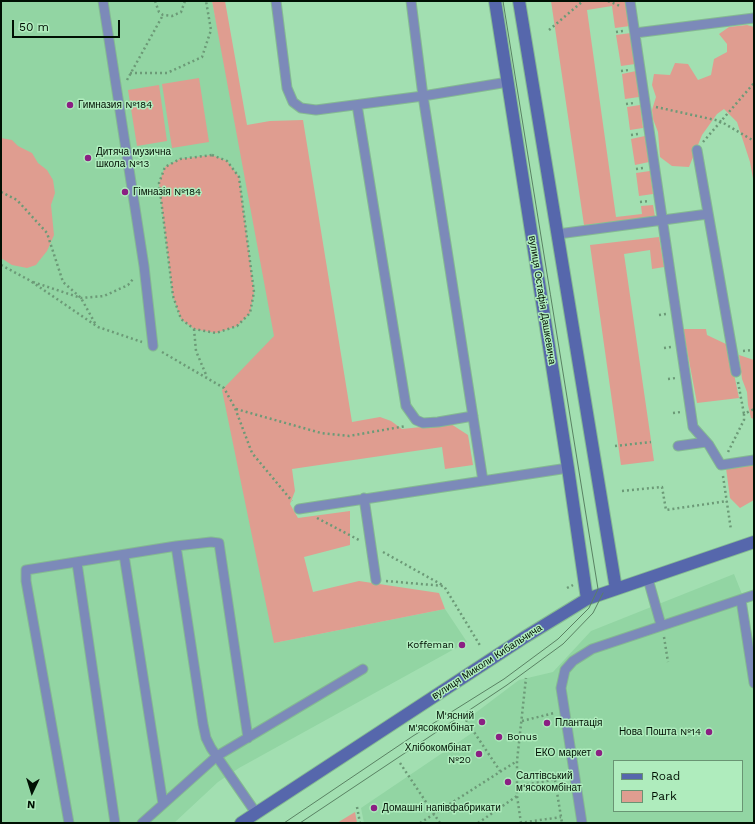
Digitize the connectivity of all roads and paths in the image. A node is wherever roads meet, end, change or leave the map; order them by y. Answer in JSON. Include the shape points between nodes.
{"nodes":[{"id":1,"x":103,"y":1,"type":"edge"},
{"id":2,"x":155,"y":1,"type":"edge"},
{"id":3,"x":185,"y":1,"type":"edge"},
{"id":4,"x":206,"y":1,"type":"edge"},
{"id":5,"x":276,"y":1,"type":"edge"},
{"id":6,"x":411,"y":1,"type":"edge"},
{"id":7,"x":495,"y":1,"type":"edge"},
{"id":8,"x":519,"y":1,"type":"edge"},
{"id":9,"x":583,"y":1,"type":"edge"},
{"id":10,"x":630,"y":1,"type":"edge"},
{"id":11,"x":163,"y":15,"type":"junction"},
{"id":12,"x":754,"y":18,"type":"edge"},
{"id":13,"x":549,"y":30,"type":"dead end"},
{"id":14,"x":635,"y":34,"type":"junction"},
{"id":15,"x":130,"y":73,"type":"junction"},
{"id":16,"x":508,"y":82,"type":"junction"},
{"id":17,"x":754,"y":83,"type":"edge"},
{"id":18,"x":118,"y":96,"type":"junction"},
{"id":19,"x":423,"y":96,"type":"junction"},
{"id":20,"x":357,"y":105,"type":"junction"},
{"id":21,"x":646,"y":105,"type":"junction"},
{"id":22,"x":720,"y":121,"type":"junction"},
{"id":23,"x":754,"y":140,"type":"edge"},
{"id":24,"x":697,"y":150,"type":"joint"},
{"id":25,"x":1,"y":192,"type":"edge"},
{"id":26,"x":708,"y":214,"type":"junction"},
{"id":27,"x":663,"y":221,"type":"junction"},
{"id":28,"x":558,"y":234,"type":"junction"},
{"id":29,"x":1,"y":265,"type":"edge"},
{"id":30,"x":144,"y":266,"type":"junction"},
{"id":31,"x":29,"y":280,"type":"junction"},
{"id":32,"x":81,"y":298,"type":"junction"},
{"id":33,"x":98,"y":327,"type":"junction"},
{"id":34,"x":194,"y":329,"type":"junction"},
{"id":35,"x":153,"y":346,"type":"junction"},
{"id":36,"x":736,"y":372,"type":"joint"},
{"id":37,"x":207,"y":377,"type":"junction"},
{"id":38,"x":224,"y":388,"type":"dead end"},
{"id":39,"x":235,"y":408,"type":"dead end"},
{"id":40,"x":754,"y":409,"type":"edge"},
{"id":41,"x":744,"y":414,"type":"junction"},
{"id":42,"x":473,"y":416,"type":"junction"},
{"id":43,"x":423,"y":423,"type":"junction"},
{"id":44,"x":651,"y":442,"type":"dead end"},
{"id":45,"x":706,"y":442,"type":"junction"},
{"id":46,"x":615,"y":446,"type":"dead end"},
{"id":47,"x":678,"y":446,"type":"dead end"},
{"id":48,"x":754,"y":460,"type":"edge"},
{"id":49,"x":721,"y":465,"type":"junction"},
{"id":50,"x":568,"y":468,"type":"junction"},
{"id":51,"x":483,"y":481,"type":"junction"},
{"id":52,"x":622,"y":490,"type":"dead end"},
{"id":53,"x":364,"y":498,"type":"junction"},
{"id":54,"x":727,"y":501,"type":"junction"},
{"id":55,"x":299,"y":509,"type":"dead end"},
{"id":56,"x":731,"y":530,"type":"dead end"},
{"id":57,"x":754,"y":542,"type":"edge"},
{"id":58,"x":176,"y":546,"type":"junction"},
{"id":59,"x":124,"y":555,"type":"junction"},
{"id":60,"x":77,"y":563,"type":"junction"},
{"id":61,"x":648,"y":579,"type":"junction"},
{"id":62,"x":376,"y":580,"type":"joint"},
{"id":63,"x":616,"y":589,"type":"junction"},
{"id":64,"x":754,"y":594,"type":"edge"},
{"id":65,"x":587,"y":599,"type":"junction"},
{"id":66,"x":741,"y":600,"type":"junction"},
{"id":67,"x":661,"y":625,"type":"junction"},
{"id":68,"x":481,"y":647,"type":"dead end"},
{"id":69,"x":668,"y":662,"type":"dead end"},
{"id":70,"x":364,"y":669,"type":"dead end"},
{"id":71,"x":526,"y":678,"type":"dead end"},
{"id":72,"x":754,"y":683,"type":"edge"},
{"id":73,"x":564,"y":711,"type":"junction"},
{"id":74,"x":466,"y":720,"type":"dead end"},
{"id":75,"x":522,"y":721,"type":"junction"},
{"id":76,"x":248,"y":738,"type":"junction"},
{"id":77,"x":217,"y":756,"type":"junction"},
{"id":78,"x":518,"y":760,"type":"junction"},
{"id":79,"x":400,"y":763,"type":"dead end"},
{"id":80,"x":500,"y":771,"type":"junction"},
{"id":81,"x":575,"y":775,"type":"junction"},
{"id":82,"x":556,"y":780,"type":"junction"},
{"id":83,"x":517,"y":786,"type":"junction"},
{"id":84,"x":517,"y":796,"type":"junction"},
{"id":85,"x":163,"y":804,"type":"junction"},
{"id":86,"x":357,"y":806,"type":"dead end"},
{"id":87,"x":256,"y":813,"type":"junction"},
{"id":88,"x":434,"y":814,"type":"junction"},
{"id":89,"x":561,"y":817,"type":"junction"},
{"id":90,"x":69,"y":823,"type":"edge"},
{"id":91,"x":115,"y":823,"type":"edge"},
{"id":92,"x":142,"y":823,"type":"edge"},
{"id":93,"x":241,"y":823,"type":"edge"},
{"id":94,"x":360,"y":823,"type":"edge"},
{"id":95,"x":420,"y":823,"type":"edge"},
{"id":96,"x":440,"y":823,"type":"edge"},
{"id":97,"x":478,"y":823,"type":"edge"},
{"id":98,"x":520,"y":823,"type":"edge"},
{"id":99,"x":562,"y":823,"type":"edge"},
{"id":100,"x":582,"y":823,"type":"edge"}],
"edges":[{"from":1,"to":18,"type":"lane"},
{"from":2,"to":11,"type":"path","via":[[156,8]]},
{"from":3,"to":11,"type":"path","via":[[177,15]]},
{"from":4,"to":15,"type":"path","via":[[211,30],[202,57],[167,73]]},
{"from":5,"to":20,"type":"lane","via":[[287,88],[293,102],[308,110]]},
{"from":6,"to":19,"type":"lane"},
{"from":7,"to":16,"type":"street","name":"вулиця Остафія Дашкевича"},
{"from":8,"to":28,"type":"street"},
{"from":9,"to":13,"type":"path"},
{"from":10,"to":14,"type":"lane"},
{"from":11,"to":15,"type":"path"},
{"from":12,"to":14,"type":"lane"},
{"from":14,"to":21,"type":"lane"},
{"from":15,"to":18,"type":"path"},
{"from":16,"to":19,"type":"lane"},
{"from":16,"to":50,"type":"street","name":"вулиця Остафія Дашкевича"},
{"from":17,"to":22,"type":"path"},
{"from":18,"to":30,"type":"lane"},
{"from":19,"to":20,"type":"lane"},
{"from":19,"to":42,"type":"lane"},
{"from":20,"to":43,"type":"lane","via":[[404,396],[411,416]]},
{"from":21,"to":22,"type":"path"},
{"from":21,"to":27,"type":"lane"},
{"from":22,"to":23,"type":"path"},
{"from":22,"to":24,"type":"path"},
{"from":24,"to":26,"type":"lane"},
{"from":25,"to":32,"type":"path","via":[[17,200],[47,233],[63,282]]},
{"from":26,"to":27,"type":"lane"},
{"from":26,"to":36,"type":"lane"},
{"from":27,"to":28,"type":"lane"},
{"from":27,"to":45,"type":"lane","via":[[693,427]]},
{"from":28,"to":63,"type":"street"},
{"from":29,"to":31,"type":"path"},
{"from":30,"to":32,"type":"path","via":[[128,285],[104,296]]},
{"from":30,"to":35,"type":"lane"},
{"from":31,"to":32,"type":"path"},
{"from":31,"to":33,"type":"path"},
{"from":32,"to":33,"type":"path"},
{"from":33,"to":35,"type":"path"},
{"from":34,"to":34,"type":"path","via":[[216,333],[237,326],[250,313],[254,292],[239,177],[227,161],[212,155],[180,159],[165,167],[159,183],[173,296],[181,319]]},
{"from":34,"to":37,"type":"path","via":[[196,351]]},
{"from":35,"to":37,"type":"path"},
{"from":36,"to":41,"type":"path"},
{"from":37,"to":38,"type":"path"},
{"from":39,"to":43,"type":"path","via":[[321,433],[350,436]]},
{"from":40,"to":41,"type":"path"},
{"from":41,"to":49,"type":"path","via":[[744,420]]},
{"from":42,"to":43,"type":"lane"},
{"from":42,"to":51,"type":"lane"},
{"from":44,"to":46,"type":"path"},
{"from":45,"to":47,"type":"lane"},
{"from":45,"to":49,"type":"lane"},
{"from":48,"to":49,"type":"lane"},
{"from":49,"to":54,"type":"path"},
{"from":50,"to":51,"type":"lane"},
{"from":50,"to":65,"type":"street","name":"вулиця Остафія Дашкевича"},
{"from":51,"to":53,"type":"lane"},
{"from":52,"to":54,"type":"path","via":[[662,487],[666,510]]},
{"from":53,"to":55,"type":"lane"},
{"from":53,"to":62,"type":"lane"},
{"from":54,"to":56,"type":"path"},
{"from":57,"to":61,"type":"street","name":"вулиця Миколи Кибальчича"},
{"from":58,"to":59,"type":"lane"},
{"from":58,"to":76,"type":"lane","via":[[214,542],[219,543],[221,548]]},
{"from":58,"to":77,"type":"lane","via":[[203,724],[206,738]]},
{"from":59,"to":60,"type":"lane"},
{"from":59,"to":85,"type":"lane"},
{"from":60,"to":90,"type":"lane","via":[[29,568],[25,574]]},
{"from":60,"to":91,"type":"lane"},
{"from":61,"to":63,"type":"street","name":"вулиця Миколи Кибальчича"},
{"from":61,"to":67,"type":"lane"},
{"from":62,"to":68,"type":"path","via":[[444,586]]},
{"from":63,"to":65,"type":"street","name":"вулиця Миколи Кибальчича"},
{"from":64,"to":66,"type":"lane"},
{"from":65,"to":87,"type":"street","name":"вулиця Миколи Кибальчича"},
{"from":66,"to":67,"type":"lane"},
{"from":66,"to":72,"type":"lane"},
{"from":67,"to":69,"type":"path"},
{"from":67,"to":73,"type":"lane","via":[[592,649],[573,661],[564,670],[560,688]]},
{"from":70,"to":76,"type":"lane"},
{"from":71,"to":75,"type":"path"},
{"from":73,"to":75,"type":"path"},
{"from":73,"to":81,"type":"lane"},
{"from":74,"to":80,"type":"path"},
{"from":75,"to":78,"type":"path"},
{"from":76,"to":77,"type":"lane"},
{"from":77,"to":85,"type":"lane"},
{"from":77,"to":87,"type":"lane"},
{"from":78,"to":80,"type":"path"},
{"from":78,"to":83,"type":"path"},
{"from":79,"to":88,"type":"path"},
{"from":80,"to":88,"type":"path"},
{"from":81,"to":82,"type":"path"},
{"from":81,"to":100,"type":"lane"},
{"from":82,"to":83,"type":"path"},
{"from":82,"to":89,"type":"path"},
{"from":83,"to":84,"type":"path"},
{"from":84,"to":97,"type":"path"},
{"from":84,"to":98,"type":"path"},
{"from":85,"to":92,"type":"lane"},
{"from":86,"to":94,"type":"path"},
{"from":87,"to":93,"type":"street","name":"вулиця Миколи Кибальчича"},
{"from":88,"to":95,"type":"path"},
{"from":88,"to":96,"type":"path"},
{"from":89,"to":98,"type":"path"},
{"from":89,"to":99,"type":"path"}]}
